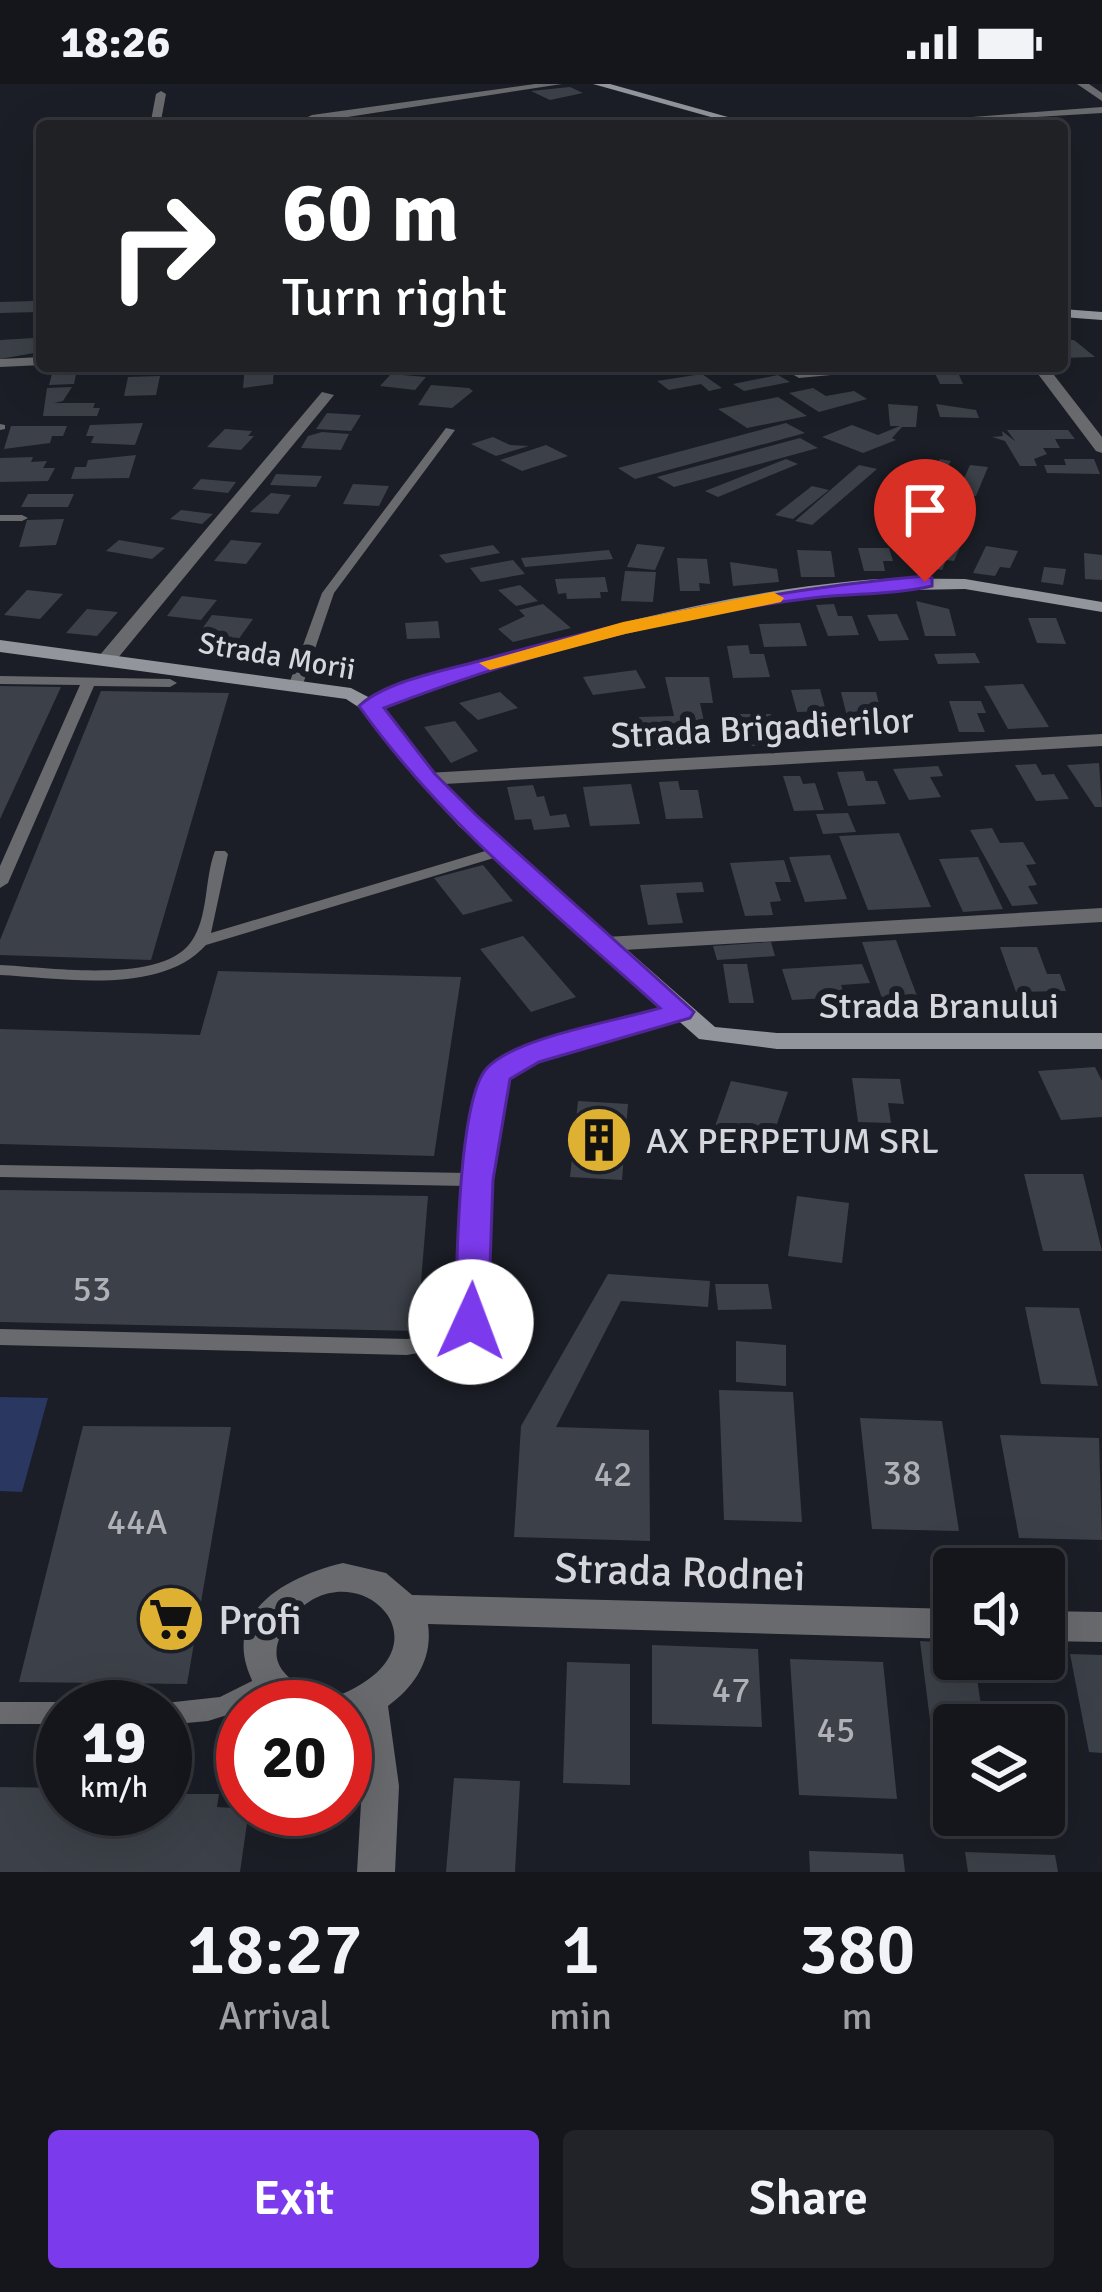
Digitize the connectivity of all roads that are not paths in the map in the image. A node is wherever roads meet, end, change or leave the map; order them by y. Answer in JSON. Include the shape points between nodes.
{"nodes":[{"id":1,"x":557,"y":84,"type":"edge"},
{"id":2,"x":1082,"y":84,"type":"edge"},
{"id":3,"x":607,"y":85,"type":"edge"},
{"id":4,"x":161,"y":94,"type":"dead end"},
{"id":5,"x":1102,"y":98,"type":"edge"},
{"id":6,"x":1102,"y":110,"type":"edge"},
{"id":7,"x":156,"y":120,"type":"edge"},
{"id":8,"x":308,"y":120,"type":"edge"},
{"id":9,"x":733,"y":120,"type":"edge"},
{"id":10,"x":972,"y":120,"type":"edge"},
{"id":11,"x":1068,"y":313,"type":"edge"},
{"id":12,"x":1102,"y":316,"type":"edge"},
{"id":13,"x":36,"y":361,"type":"edge"},
{"id":14,"x":0,"y":364,"type":"edge"},
{"id":15,"x":820,"y":372,"type":"edge"},
{"id":16,"x":1044,"y":372,"type":"edge"},
{"id":17,"x":799,"y":374,"type":"dead end"},
{"id":18,"x":327,"y":395,"type":"dead end"},
{"id":19,"x":450,"y":430,"type":"dead end"},
{"id":20,"x":1102,"y":448,"type":"edge"},
{"id":21,"x":0,"y":518,"type":"edge"},
{"id":22,"x":22,"y":518,"type":"dead end"},
{"id":23,"x":1102,"y":607,"type":"edge"},
{"id":24,"x":0,"y":646,"type":"edge"},
{"id":25,"x":106,"y":660,"type":"junction"},
{"id":26,"x":0,"y":680,"type":"edge"},
{"id":27,"x":88,"y":682,"type":"junction"},
{"id":28,"x":170,"y":683,"type":"dead end"},
{"id":29,"x":296,"y":685,"type":"junction"},
{"id":30,"x":370,"y":706,"type":"junction"},
{"id":31,"x":1102,"y":740,"type":"edge"},
{"id":32,"x":427,"y":779,"type":"junction"},
{"id":33,"x":502,"y":851,"type":"junction"},
{"id":34,"x":220,"y":854,"type":"dead end"},
{"id":35,"x":0,"y":883,"type":"edge"},
{"id":36,"x":1102,"y":915,"type":"edge"},
{"id":37,"x":200,"y":942,"type":"junction"},
{"id":38,"x":606,"y":944,"type":"junction"},
{"id":39,"x":0,"y":970,"type":"edge"},
{"id":40,"x":680,"y":1012,"type":"junction"},
{"id":41,"x":1102,"y":1041,"type":"edge"},
{"id":42,"x":0,"y":1171,"type":"edge"},
{"id":43,"x":477,"y":1180,"type":"junction"},
{"id":44,"x":0,"y":1337,"type":"edge"},
{"id":45,"x":404,"y":1609,"type":"junction"},
{"id":46,"x":933,"y":1623,"type":"edge"},
{"id":47,"x":1065,"y":1627,"type":"edge"},
{"id":48,"x":1102,"y":1628,"type":"edge"},
{"id":49,"x":268,"y":1680,"type":"edge"},
{"id":50,"x":372,"y":1694,"type":"edge"},
{"id":51,"x":0,"y":1713,"type":"edge"},
{"id":52,"x":36,"y":1713,"type":"edge"},
{"id":53,"x":372,"y":1733,"type":"edge"},
{"id":54,"x":376,"y":1872,"type":"edge"}],
"edges":[{"from":1,"to":8,"type":"street"},
{"from":2,"to":5,"type":"street"},
{"from":3,"to":9,"type":"street"},
{"from":4,"to":7,"type":"street"},
{"from":6,"to":10,"type":"street"},
{"from":11,"to":12,"type":"street"},
{"from":13,"to":14,"type":"street"},
{"from":15,"to":17,"type":"street"},
{"from":16,"to":20,"type":"street"},
{"from":18,"to":25,"type":"street"},
{"from":19,"to":29,"type":"lane","via":[[328,593]]},
{"from":21,"to":22,"type":"lane"},
{"from":23,"to":30,"type":"street","name":"Strada Morii","via":[[925,582],[811,592],[534,650]]},
{"from":24,"to":25,"type":"street","name":"Strada Morii"},
{"from":25,"to":29,"type":"street","name":"Strada Morii"},
{"from":26,"to":27,"type":"lane"},
{"from":27,"to":28,"type":"lane"},
{"from":27,"to":35,"type":"lane"},
{"from":29,"to":30,"type":"street","name":"Strada Morii","via":[[351,694]]},
{"from":30,"to":32,"type":"street","name":"Strada Branului"},
{"from":31,"to":32,"type":"street","name":"Strada Brigadierilor"},
{"from":32,"to":33,"type":"street","name":"Strada Branului"},
{"from":33,"to":37,"type":"lane"},
{"from":33,"to":38,"type":"street","name":"Strada Branului"},
{"from":34,"to":37,"type":"lane"},
{"from":36,"to":38,"type":"street"},
{"from":37,"to":39,"type":"lane","via":[[182,965],[150,972]]},
{"from":38,"to":40,"type":"street","name":"Strada Branului"},
{"from":40,"to":41,"type":"street","name":"Strada Branului","via":[[708,1034],[777,1041]]},
{"from":40,"to":43,"type":"lane","via":[[529,1055],[498,1074]]},
{"from":42,"to":43,"type":"lane"},
{"from":43,"to":44,"type":"lane","via":[[471,1322],[443,1341],[407,1347]]},
{"from":45,"to":46,"type":"street","name":"Strada Rodnei"},
{"from":45,"to":49,"type":"street","via":[[371,1582],[302,1587],[262,1630]]},
{"from":45,"to":50,"type":"street","via":[[412,1628],[404,1670]]},
{"from":47,"to":48,"type":"street"},
{"from":51,"to":52,"type":"lane"},
{"from":53,"to":54,"type":"street","via":[[382,1751],[384,1794]]}]}
